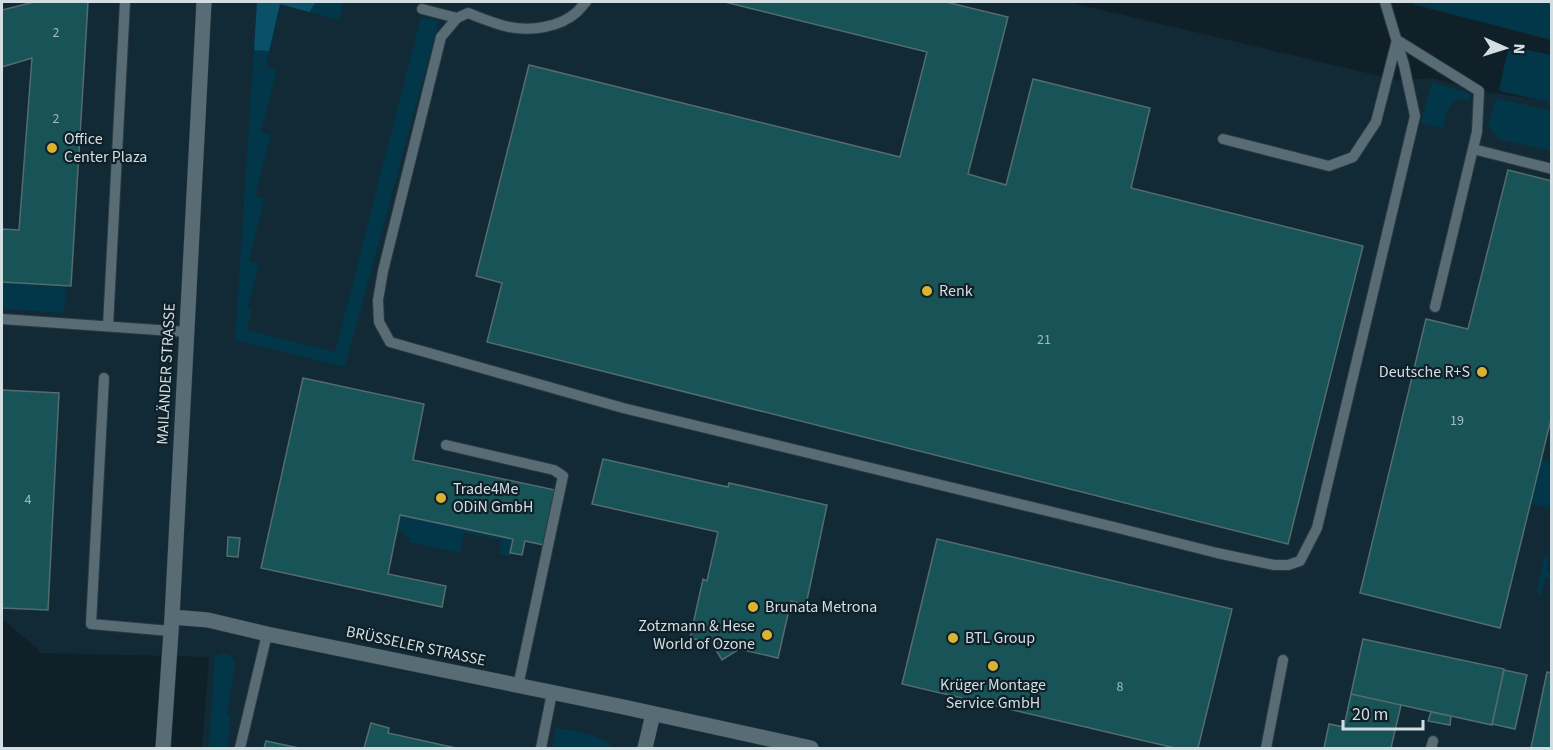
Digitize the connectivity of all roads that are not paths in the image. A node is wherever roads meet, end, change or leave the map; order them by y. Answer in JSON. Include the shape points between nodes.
{"nodes":[{"id":1,"x":125,"y":2,"type":"edge"},
{"id":2,"x":204,"y":2,"type":"edge"},
{"id":3,"x":586,"y":2,"type":"edge"},
{"id":4,"x":1385,"y":2,"type":"edge"},
{"id":5,"x":422,"y":9,"type":"dead end"},
{"id":6,"x":457,"y":18,"type":"junction"},
{"id":7,"x":1396,"y":39,"type":"junction"},
{"id":8,"x":1223,"y":139,"type":"dead end"},
{"id":9,"x":1473,"y":149,"type":"junction"},
{"id":10,"x":1551,"y":169,"type":"edge"},
{"id":11,"x":1435,"y":307,"type":"dead end"},
{"id":12,"x":2,"y":319,"type":"edge"},
{"id":13,"x":108,"y":326,"type":"junction"},
{"id":14,"x":186,"y":332,"type":"junction"},
{"id":15,"x":105,"y":378,"type":"dead end"},
{"id":16,"x":446,"y":445,"type":"dead end"},
{"id":17,"x":171,"y":624,"type":"junction"},
{"id":18,"x":267,"y":634,"type":"junction"},
{"id":19,"x":1283,"y":660,"type":"dead end"},
{"id":20,"x":518,"y":686,"type":"junction"},
{"id":21,"x":552,"y":693,"type":"junction"},
{"id":22,"x":652,"y":714,"type":"junction"},
{"id":23,"x":163,"y":748,"type":"edge"},
{"id":24,"x":240,"y":748,"type":"edge"},
{"id":25,"x":541,"y":748,"type":"edge"},
{"id":26,"x":645,"y":748,"type":"edge"},
{"id":27,"x":811,"y":748,"type":"edge"},
{"id":28,"x":1266,"y":748,"type":"edge"}],
"edges":[{"from":1,"to":13,"type":"lane"},
{"from":2,"to":14,"type":"street","name":"MAILÄNDER STRASSE"},
{"from":3,"to":6,"type":"lane","via":[[564,21],[528,29],[508,27],[468,13]]},
{"from":4,"to":7,"type":"lane"},
{"from":5,"to":6,"type":"lane"},
{"from":6,"to":7,"type":"lane","via":[[441,37],[383,271],[379,322],[390,342],[623,408],[1274,565],[1300,561],[1317,528],[1415,116]]},
{"from":7,"to":8,"type":"lane","via":[[1376,122],[1353,157],[1329,166]]},
{"from":7,"to":9,"type":"lane","via":[[1479,91]]},
{"from":9,"to":10,"type":"lane"},
{"from":9,"to":11,"type":"lane"},
{"from":12,"to":13,"type":"lane"},
{"from":13,"to":14,"type":"lane"},
{"from":14,"to":17,"type":"street","name":"MAILÄNDER STRASSE"},
{"from":15,"to":17,"type":"lane","via":[[91,624]]},
{"from":16,"to":20,"type":"lane","via":[[554,470],[563,476]]},
{"from":17,"to":18,"type":"street","name":"BRÜSSELER STRASSE","via":[[208,620]]},
{"from":17,"to":23,"type":"street","name":"MAILÄNDER STRASSE"},
{"from":18,"to":20,"type":"street","name":"BRÜSSELER STRASSE"},
{"from":18,"to":24,"type":"lane"},
{"from":19,"to":28,"type":"lane"},
{"from":20,"to":21,"type":"street","name":"BRÜSSELER STRASSE"},
{"from":21,"to":22,"type":"street","name":"BRÜSSELER STRASSE"},
{"from":21,"to":25,"type":"lane"},
{"from":22,"to":26,"type":"street"},
{"from":22,"to":27,"type":"street","name":"BRÜSSELER STRASSE"}]}
